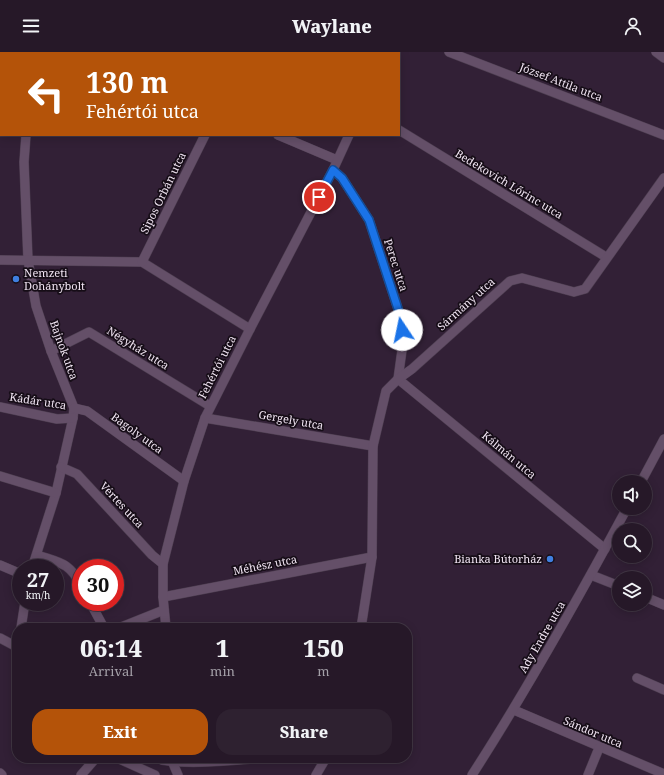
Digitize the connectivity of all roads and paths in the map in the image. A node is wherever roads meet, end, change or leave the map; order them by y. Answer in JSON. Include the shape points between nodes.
{"nodes":[{"id":1,"x":449,"y":52,"type":"edge"},
{"id":2,"x":656,"y":52,"type":"edge"},
{"id":3,"x":664,"y":58,"type":"edge"},
{"id":4,"x":400,"y":131,"type":"edge"},
{"id":5,"x":664,"y":135,"type":"edge"},
{"id":6,"x":26,"y":136,"type":"edge"},
{"id":7,"x":205,"y":136,"type":"edge"},
{"id":8,"x":280,"y":136,"type":"edge"},
{"id":9,"x":349,"y":136,"type":"edge"},
{"id":10,"x":337,"y":160,"type":"junction"},
{"id":11,"x":333,"y":170,"type":"junction"},
{"id":12,"x":664,"y":178,"type":"edge"},
{"id":13,"x":606,"y":257,"type":"junction"},
{"id":14,"x":0,"y":260,"type":"edge"},
{"id":15,"x":28,"y":260,"type":"junction"},
{"id":16,"x":142,"y":262,"type":"junction"},
{"id":17,"x":250,"y":329,"type":"junction"},
{"id":18,"x":51,"y":350,"type":"junction"},
{"id":19,"x":398,"y":379,"type":"junction"},
{"id":20,"x":210,"y":406,"type":"junction"},
{"id":21,"x":0,"y":407,"type":"edge"},
{"id":22,"x":74,"y":408,"type":"junction"},
{"id":23,"x":73,"y":418,"type":"junction"},
{"id":24,"x":205,"y":418,"type":"junction"},
{"id":25,"x":664,"y":440,"type":"edge"},
{"id":26,"x":372,"y":446,"type":"junction"},
{"id":27,"x":61,"y":466,"type":"junction"},
{"id":28,"x":645,"y":475,"type":"edge"},
{"id":29,"x":0,"y":476,"type":"edge"},
{"id":30,"x":184,"y":481,"type":"junction"},
{"id":31,"x":56,"y":493,"type":"junction"},
{"id":32,"x":623,"y":515,"type":"edge"},
{"id":33,"x":605,"y":549,"type":"junction"},
{"id":34,"x":37,"y":555,"type":"junction"},
{"id":35,"x":372,"y":557,"type":"junction"},
{"id":36,"x":35,"y":559,"type":"edge"},
{"id":37,"x":0,"y":564,"type":"edge"},
{"id":38,"x":163,"y":564,"type":"junction"},
{"id":39,"x":12,"y":570,"type":"edge"},
{"id":40,"x":72,"y":570,"type":"edge"},
{"id":41,"x":591,"y":575,"type":"junction"},
{"id":42,"x":612,"y":583,"type":"edge"},
{"id":43,"x":162,"y":597,"type":"junction"},
{"id":44,"x":652,"y":600,"type":"edge"},
{"id":45,"x":664,"y":605,"type":"edge"},
{"id":46,"x":164,"y":610,"type":"junction"},
{"id":47,"x":24,"y":611,"type":"edge"},
{"id":48,"x":95,"y":611,"type":"edge"},
{"id":49,"x":22,"y":623,"type":"edge"},
{"id":50,"x":101,"y":623,"type":"edge"},
{"id":51,"x":132,"y":623,"type":"edge"},
{"id":52,"x":165,"y":623,"type":"edge"},
{"id":53,"x":362,"y":623,"type":"edge"},
{"id":54,"x":0,"y":638,"type":"edge"},
{"id":55,"x":12,"y":644,"type":"edge"},
{"id":56,"x":637,"y":678,"type":"dead end"},
{"id":57,"x":664,"y":690,"type":"edge"},
{"id":58,"x":514,"y":710,"type":"junction"},
{"id":59,"x":599,"y":748,"type":"junction"},
{"id":60,"x":92,"y":763,"type":"edge"},
{"id":61,"x":128,"y":763,"type":"edge"},
{"id":62,"x":161,"y":763,"type":"edge"},
{"id":63,"x":173,"y":763,"type":"edge"},
{"id":64,"x":323,"y":763,"type":"edge"},
{"id":65,"x":0,"y":773,"type":"edge"},
{"id":66,"x":664,"y":774,"type":"edge"},
{"id":67,"x":2,"y":775,"type":"edge"},
{"id":68,"x":81,"y":775,"type":"edge"},
{"id":69,"x":155,"y":775,"type":"edge"},
{"id":70,"x":178,"y":775,"type":"edge"},
{"id":71,"x":316,"y":775,"type":"edge"},
{"id":72,"x":472,"y":775,"type":"edge"},
{"id":73,"x":588,"y":775,"type":"edge"}],
"edges":[{"from":1,"to":5,"type":"street","name":"József Attila utca"},
{"from":2,"to":3,"type":"street"},
{"from":4,"to":13,"type":"street","name":"Bedekovich Lőrinc utca"},
{"from":6,"to":15,"type":"street","name":"Bajnok utca","via":[[24,162]]},
{"from":7,"to":16,"type":"street","name":"Sipos Orbán utca"},
{"from":8,"to":10,"type":"street"},
{"from":9,"to":10,"type":"street","name":"Fehértói utca"},
{"from":10,"to":11,"type":"street","name":"Fehértói utca"},
{"from":11,"to":17,"type":"street","name":"Fehértói utca"},
{"from":11,"to":19,"type":"street","name":"Perec utca","via":[[342,178],[369,220],[401,318],[403,343]]},
{"from":12,"to":13,"type":"street","name":"Sármány utca"},
{"from":13,"to":19,"type":"street","name":"Sármány utca","via":[[584,289],[574,292],[522,278],[510,281]]},
{"from":14,"to":15,"type":"street"},
{"from":15,"to":16,"type":"street"},
{"from":15,"to":18,"type":"street","name":"Bajnok utca","via":[[36,306]]},
{"from":16,"to":17,"type":"street"},
{"from":17,"to":20,"type":"street","name":"Fehértói utca"},
{"from":18,"to":20,"type":"street","name":"Négyház utca","via":[[88,332]]},
{"from":18,"to":22,"type":"street","name":"Bajnok utca"},
{"from":19,"to":26,"type":"street","name":"Sármány utca","via":[[386,391]]},
{"from":19,"to":33,"type":"street","name":"Kálmán utca"},
{"from":20,"to":24,"type":"street","name":"Fehértói utca"},
{"from":21,"to":23,"type":"street","name":"Kádár utca","via":[[57,419]]},
{"from":22,"to":23,"type":"street","name":"Bajnok utca"},
{"from":22,"to":30,"type":"street","name":"Bagoly utca","via":[[87,412]]},
{"from":23,"to":27,"type":"street","name":"Bajnok utca"},
{"from":24,"to":26,"type":"street","name":"Gergely utca"},
{"from":24,"to":30,"type":"street","name":"Fehértói utca"},
{"from":25,"to":28,"type":"street"},
{"from":26,"to":35,"type":"street","name":"Sármány utca"},
{"from":27,"to":31,"type":"street","name":"Bajnok utca"},
{"from":27,"to":38,"type":"street","name":"Vértes utca","via":[[77,474]]},
{"from":29,"to":31,"type":"street"},
{"from":30,"to":38,"type":"street","name":"Fehértói utca"},
{"from":31,"to":34,"type":"street","name":"Bajnok utca"},
{"from":32,"to":33,"type":"street","name":"Ady Endre utca"},
{"from":33,"to":41,"type":"street","name":"Ady Endre utca"},
{"from":34,"to":36,"type":"street","name":"Bajnok utca"},
{"from":34,"to":40,"type":"street","via":[[65,565]]},
{"from":35,"to":43,"type":"street","name":"Méhész utca"},
{"from":35,"to":53,"type":"street","name":"Sármány utca"},
{"from":37,"to":39,"type":"street"},
{"from":38,"to":43,"type":"street","name":"Fehértói utca"},
{"from":41,"to":42,"type":"street"},
{"from":41,"to":58,"type":"street","name":"Ady Endre utca"},
{"from":43,"to":46,"type":"street","name":"Fehértói utca"},
{"from":44,"to":45,"type":"street"},
{"from":46,"to":51,"type":"street"},
{"from":46,"to":52,"type":"street","name":"Fehértói utca"},
{"from":47,"to":49,"type":"street"},
{"from":48,"to":50,"type":"street"},
{"from":54,"to":55,"type":"street"},
{"from":56,"to":57,"type":"street"},
{"from":58,"to":59,"type":"street","name":"Sándor utca"},
{"from":58,"to":72,"type":"street","name":"Ady Endre utca"},
{"from":59,"to":66,"type":"street","name":"Sándor utca"},
{"from":59,"to":73,"type":"street"},
{"from":60,"to":68,"type":"street"},
{"from":61,"to":69,"type":"street"},
{"from":62,"to":69,"type":"street"},
{"from":63,"to":70,"type":"street"},
{"from":64,"to":71,"type":"street"},
{"from":65,"to":67,"type":"street"}]}
